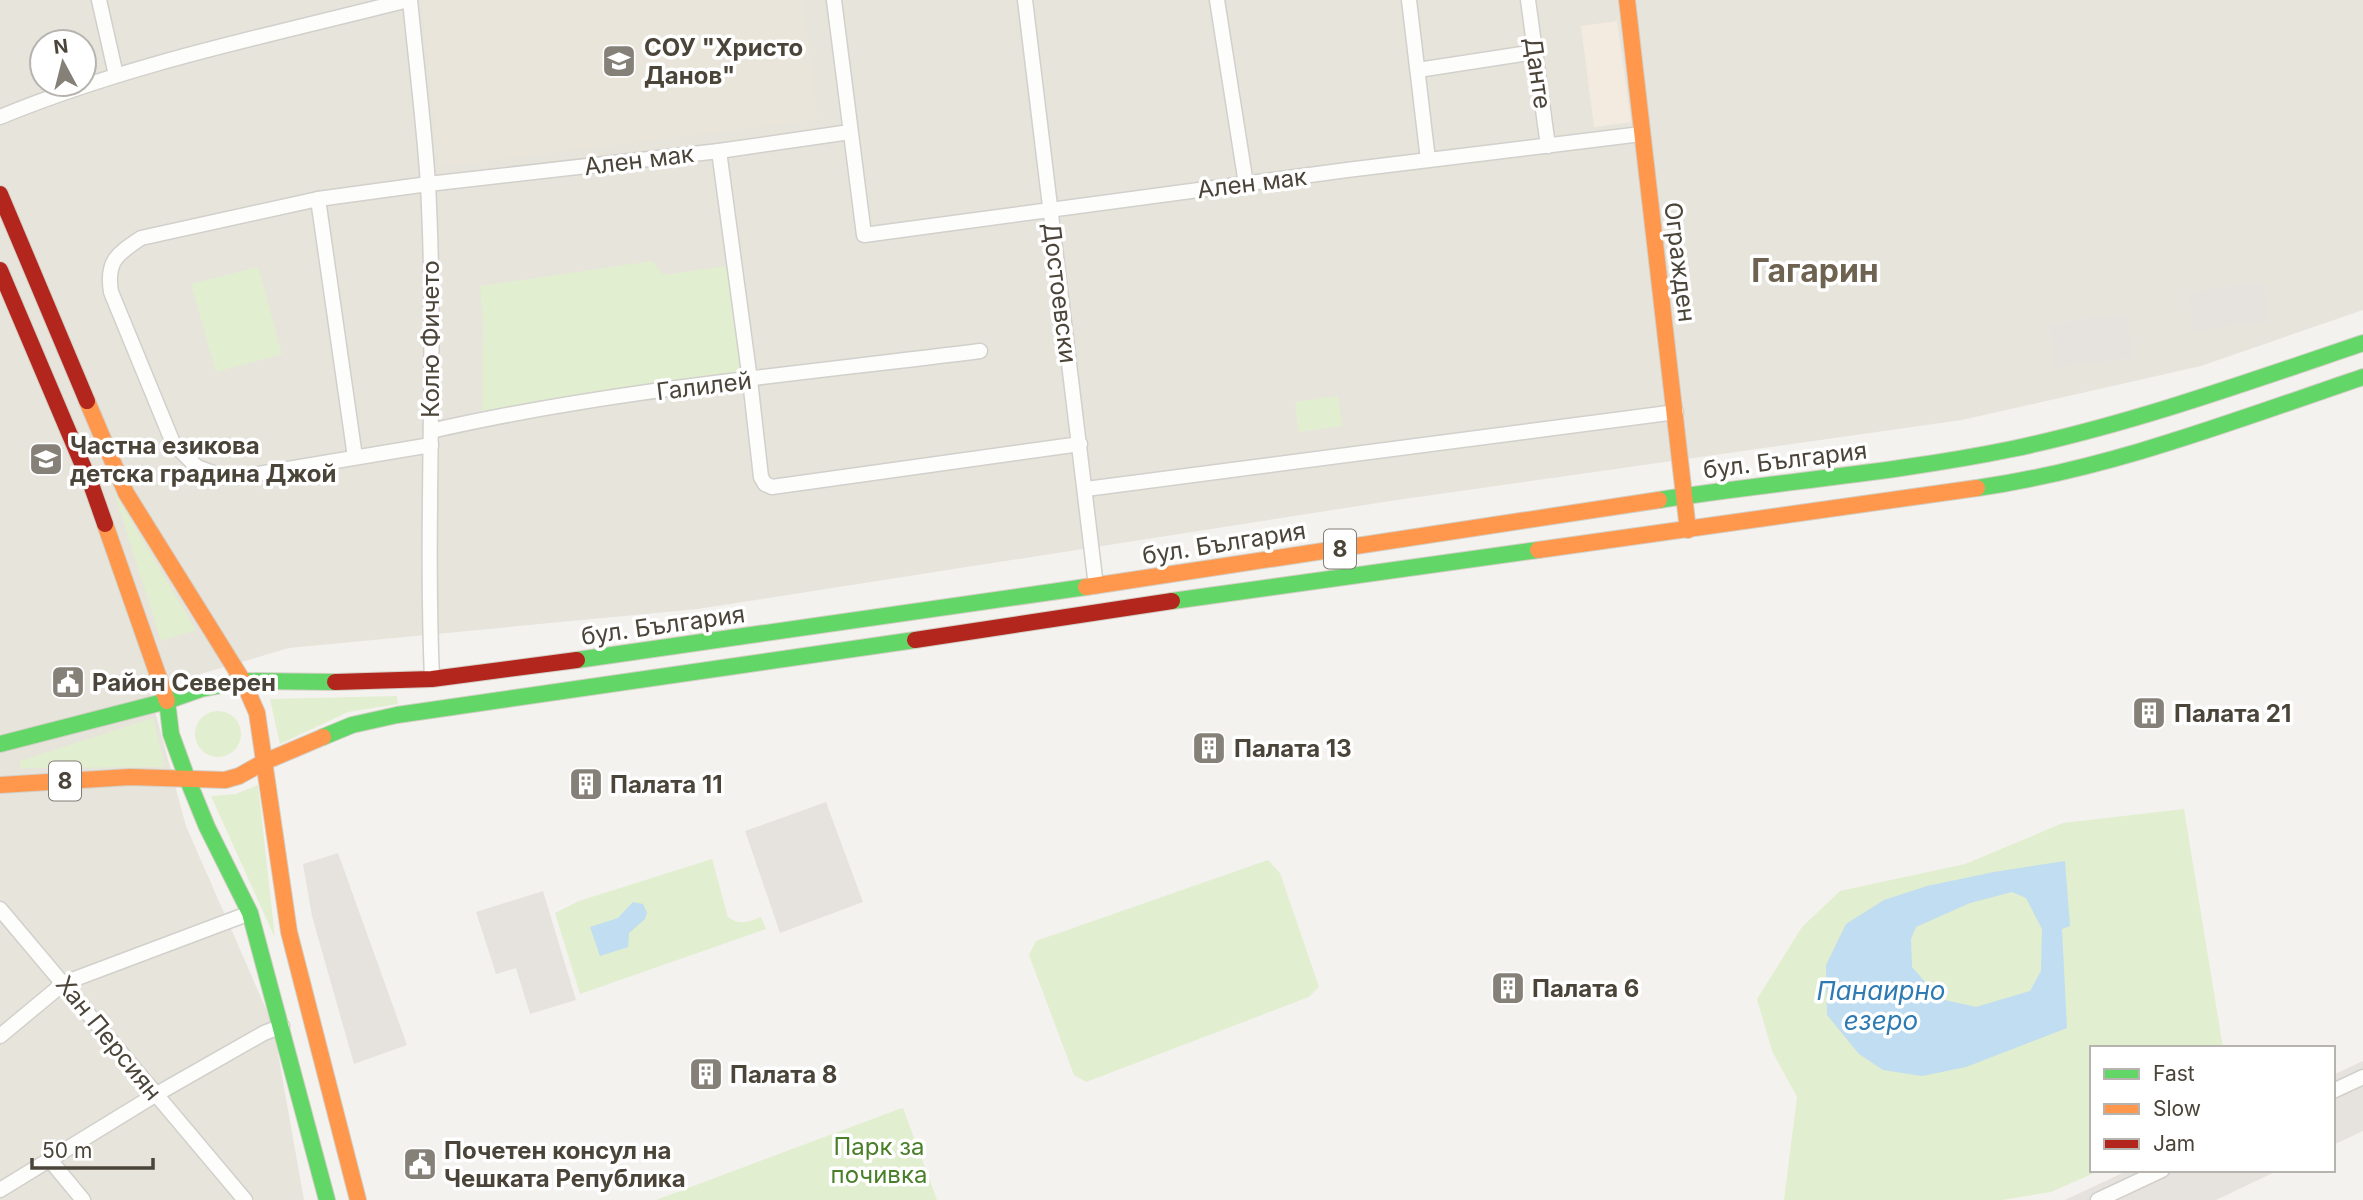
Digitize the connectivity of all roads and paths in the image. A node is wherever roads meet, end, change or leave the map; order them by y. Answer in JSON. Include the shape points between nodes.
{"nodes":[{"id":1,"x":99,"y":0,"type":"edge"},
{"id":2,"x":409,"y":0,"type":"edge"},
{"id":3,"x":834,"y":0,"type":"edge"},
{"id":4,"x":1025,"y":0,"type":"edge"},
{"id":5,"x":1217,"y":0,"type":"edge"},
{"id":6,"x":1409,"y":0,"type":"edge"},
{"id":7,"x":1528,"y":0,"type":"edge"},
{"id":8,"x":1627,"y":0,"type":"edge"},
{"id":9,"x":1535,"y":52,"type":"junction"},
{"id":10,"x":1418,"y":70,"type":"junction"},
{"id":11,"x":116,"y":75,"type":"junction"},
{"id":12,"x":0,"y":117,"type":"edge"},
{"id":13,"x":850,"y":132,"type":"junction"},
{"id":14,"x":1641,"y":134,"type":"junction"},
{"id":15,"x":1548,"y":146,"type":"junction"},
{"id":16,"x":719,"y":151,"type":"junction"},
{"id":17,"x":1428,"y":160,"type":"junction"},
{"id":18,"x":428,"y":184,"type":"junction"},
{"id":19,"x":1246,"y":184,"type":"junction"},
{"id":20,"x":0,"y":194,"type":"edge"},
{"id":21,"x":318,"y":200,"type":"junction"},
{"id":22,"x":1049,"y":209,"type":"junction"},
{"id":23,"x":0,"y":270,"type":"edge"},
{"id":24,"x":2363,"y":343,"type":"edge"},
{"id":25,"x":980,"y":351,"type":"dead end"},
{"id":26,"x":2363,"y":377,"type":"edge"},
{"id":27,"x":750,"y":380,"type":"junction"},
{"id":28,"x":1676,"y":412,"type":"junction"},
{"id":29,"x":431,"y":438,"type":"junction"},
{"id":30,"x":1080,"y":444,"type":"junction"},
{"id":31,"x":355,"y":457,"type":"junction"},
{"id":32,"x":224,"y":477,"type":"joint"},
{"id":33,"x":1086,"y":489,"type":"junction"},
{"id":34,"x":1684,"y":496,"type":"junction"},
{"id":35,"x":1688,"y":530,"type":"junction"},
{"id":36,"x":1096,"y":586,"type":"junction"},
{"id":37,"x":432,"y":679,"type":"junction"},
{"id":38,"x":243,"y":681,"type":"junction"},
{"id":39,"x":167,"y":701,"type":"junction"},
{"id":40,"x":0,"y":744,"type":"edge"},
{"id":41,"x":264,"y":762,"type":"junction"},
{"id":42,"x":187,"y":778,"type":"junction"},
{"id":43,"x":0,"y":785,"type":"edge"},
{"id":44,"x":0,"y":909,"type":"edge"},
{"id":45,"x":250,"y":913,"type":"junction"},
{"id":46,"x":64,"y":983,"type":"junction"},
{"id":47,"x":282,"y":1026,"type":"junction"},
{"id":48,"x":0,"y":1036,"type":"edge"},
{"id":49,"x":2363,"y":1077,"type":"edge"},
{"id":50,"x":2335,"y":1090,"type":"edge"},
{"id":51,"x":155,"y":1095,"type":"junction"},
{"id":52,"x":50,"y":1160,"type":"junction"},
{"id":53,"x":2158,"y":1172,"type":"edge"},
{"id":54,"x":0,"y":1190,"type":"edge"},
{"id":55,"x":83,"y":1200,"type":"edge"},
{"id":56,"x":245,"y":1200,"type":"edge"},
{"id":57,"x":327,"y":1200,"type":"edge"},
{"id":58,"x":358,"y":1200,"type":"edge"},
{"id":59,"x":2098,"y":1200,"type":"edge"}],
"edges":[{"from":1,"to":11,"type":"street"},
{"from":2,"to":11,"type":"street"},
{"from":2,"to":18,"type":"street","name":"Колю Фичето"},
{"from":3,"to":13,"type":"street"},
{"from":4,"to":22,"type":"street","name":"Достоевски"},
{"from":5,"to":19,"type":"street"},
{"from":6,"to":10,"type":"street"},
{"from":7,"to":9,"type":"street","name":"Данте"},
{"from":8,"to":14,"type":"main road","name":"Огражден"},
{"from":9,"to":10,"type":"street"},
{"from":9,"to":15,"type":"street","name":"Данте"},
{"from":10,"to":17,"type":"street"},
{"from":11,"to":12,"type":"street"},
{"from":13,"to":16,"type":"street","name":"Ален мак"},
{"from":13,"to":22,"type":"street","name":"Ален мак","via":[[864,235]]},
{"from":14,"to":15,"type":"street","name":"Ален мак"},
{"from":14,"to":28,"type":"main road","name":"Огражден"},
{"from":15,"to":17,"type":"street","name":"Ален мак"},
{"from":16,"to":18,"type":"street","name":"Ален мак"},
{"from":16,"to":27,"type":"street"},
{"from":17,"to":19,"type":"street","name":"Ален мак"},
{"from":18,"to":21,"type":"street","name":"Ален мак"},
{"from":18,"to":29,"type":"street","name":"Колю Фичето"},
{"from":19,"to":22,"type":"street","name":"Ален мак"},
{"from":20,"to":38,"type":"main road","via":[[126,493]]},
{"from":21,"to":31,"type":"street"},
{"from":21,"to":32,"type":"street","name":"Ален мак","via":[[141,238],[117,254],[109,277],[111,292],[173,443],[197,467]]},
{"from":22,"to":30,"type":"street","name":"Достоевски"},
{"from":23,"to":39,"type":"main road","via":[[92,487]]},
{"from":24,"to":34,"type":"main road","name":"бул. България","number":"8","via":[[2255,380],[2011,449]]},
{"from":25,"to":27,"type":"street","name":"Галилей"},
{"from":26,"to":35,"type":"main road","number":"8","via":[[2167,444],[2018,482]]},
{"from":27,"to":29,"type":"street","name":"Галилей","via":[[488,418]]},
{"from":27,"to":30,"type":"street","via":[[761,477],[772,487]]},
{"from":28,"to":33,"type":"street"},
{"from":28,"to":34,"type":"main road","name":"Огражден"},
{"from":29,"to":31,"type":"street","name":"Галилей"},
{"from":29,"to":37,"type":"street","name":"Колю Фичето"},
{"from":30,"to":33,"type":"street","name":"Достоевски"},
{"from":31,"to":32,"type":"street","name":"Галилей"},
{"from":33,"to":36,"type":"street","name":"Достоевски"},
{"from":34,"to":35,"type":"main road","name":"Огражден"},
{"from":34,"to":36,"type":"main road","name":"бул. България","number":"8"},
{"from":35,"to":41,"type":"main road","number":"8","via":[[1283,584],[397,715],[352,725]]},
{"from":36,"to":37,"type":"main road","name":"бул. България","number":"8"},
{"from":37,"to":38,"type":"main road","name":"бул. България","number":"8"},
{"from":38,"to":39,"type":"main road","number":"8"},
{"from":38,"to":41,"type":"main road","via":[[257,713]]},
{"from":39,"to":40,"type":"main road","number":"8"},
{"from":39,"to":42,"type":"main road","via":[[171,734]]},
{"from":41,"to":42,"type":"main road","number":"8","via":[[225,780]]},
{"from":41,"to":58,"type":"main road","via":[[289,932]]},
{"from":42,"to":43,"type":"main road","number":"8"},
{"from":42,"to":45,"type":"main road"},
{"from":44,"to":46,"type":"street","name":"Хан Персиян"},
{"from":45,"to":46,"type":"street"},
{"from":45,"to":47,"type":"main road"},
{"from":46,"to":48,"type":"street"},
{"from":46,"to":51,"type":"street","name":"Хан Персиян"},
{"from":47,"to":51,"type":"street"},
{"from":47,"to":57,"type":"main road"},
{"from":49,"to":50,"type":"street"},
{"from":51,"to":52,"type":"street"},
{"from":51,"to":56,"type":"street","name":"Хан Персиян"},
{"from":52,"to":54,"type":"street"},
{"from":52,"to":55,"type":"street"},
{"from":53,"to":59,"type":"street"}]}
